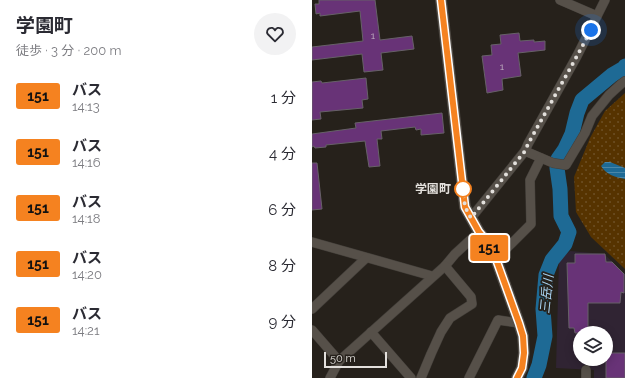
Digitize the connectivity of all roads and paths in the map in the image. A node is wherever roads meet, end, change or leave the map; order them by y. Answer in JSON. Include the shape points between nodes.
{"nodes":[{"id":1,"x":441,"y":0,"type":"edge"},
{"id":2,"x":560,"y":0,"type":"edge"},
{"id":3,"x":605,"y":0,"type":"edge"},
{"id":4,"x":597,"y":16,"type":"junction"},
{"id":5,"x":625,"y":81,"type":"edge"},
{"id":6,"x":525,"y":151,"type":"junction"},
{"id":7,"x":541,"y":158,"type":"junction"},
{"id":8,"x":471,"y":218,"type":"junction"},
{"id":9,"x":479,"y":232,"type":"junction"},
{"id":10,"x":312,"y":242,"type":"edge"},
{"id":11,"x":366,"y":258,"type":"junction"},
{"id":12,"x":496,"y":259,"type":"junction"},
{"id":13,"x":445,"y":266,"type":"junction"},
{"id":14,"x":432,"y":276,"type":"junction"},
{"id":15,"x":312,"y":309,"type":"edge"},
{"id":16,"x":519,"y":323,"type":"junction"},
{"id":17,"x":312,"y":330,"type":"edge"},
{"id":18,"x":371,"y":332,"type":"junction"},
{"id":19,"x":339,"y":361,"type":"junction"},
{"id":20,"x":330,"y":378,"type":"edge"},
{"id":21,"x":411,"y":378,"type":"edge"},
{"id":22,"x":421,"y":378,"type":"edge"},
{"id":23,"x":469,"y":378,"type":"edge"},
{"id":24,"x":517,"y":378,"type":"edge"}],
"edges":[{"from":1,"to":8,"type":"street","via":[[465,207]]},
{"from":2,"to":4,"type":"street"},
{"from":3,"to":4,"type":"street"},
{"from":4,"to":6,"type":"street"},
{"from":5,"to":7,"type":"street","via":[[592,116],[566,165]]},
{"from":6,"to":7,"type":"street"},
{"from":6,"to":8,"type":"street"},
{"from":7,"to":12,"type":"street","via":[[530,180],[531,224]]},
{"from":8,"to":9,"type":"street"},
{"from":9,"to":12,"type":"street"},
{"from":9,"to":13,"type":"street"},
{"from":10,"to":11,"type":"street"},
{"from":11,"to":14,"type":"street"},
{"from":11,"to":15,"type":"street"},
{"from":12,"to":16,"type":"street"},
{"from":13,"to":14,"type":"street"},
{"from":13,"to":22,"type":"street","via":[[471,298],[472,304],[450,318],[441,332]]},
{"from":14,"to":18,"type":"street"},
{"from":16,"to":23,"type":"street","via":[[498,320]]},
{"from":16,"to":24,"type":"street","via":[[524,353],[522,368]]},
{"from":17,"to":19,"type":"street"},
{"from":18,"to":19,"type":"street"},
{"from":18,"to":21,"type":"street"},
{"from":19,"to":20,"type":"street"}]}
